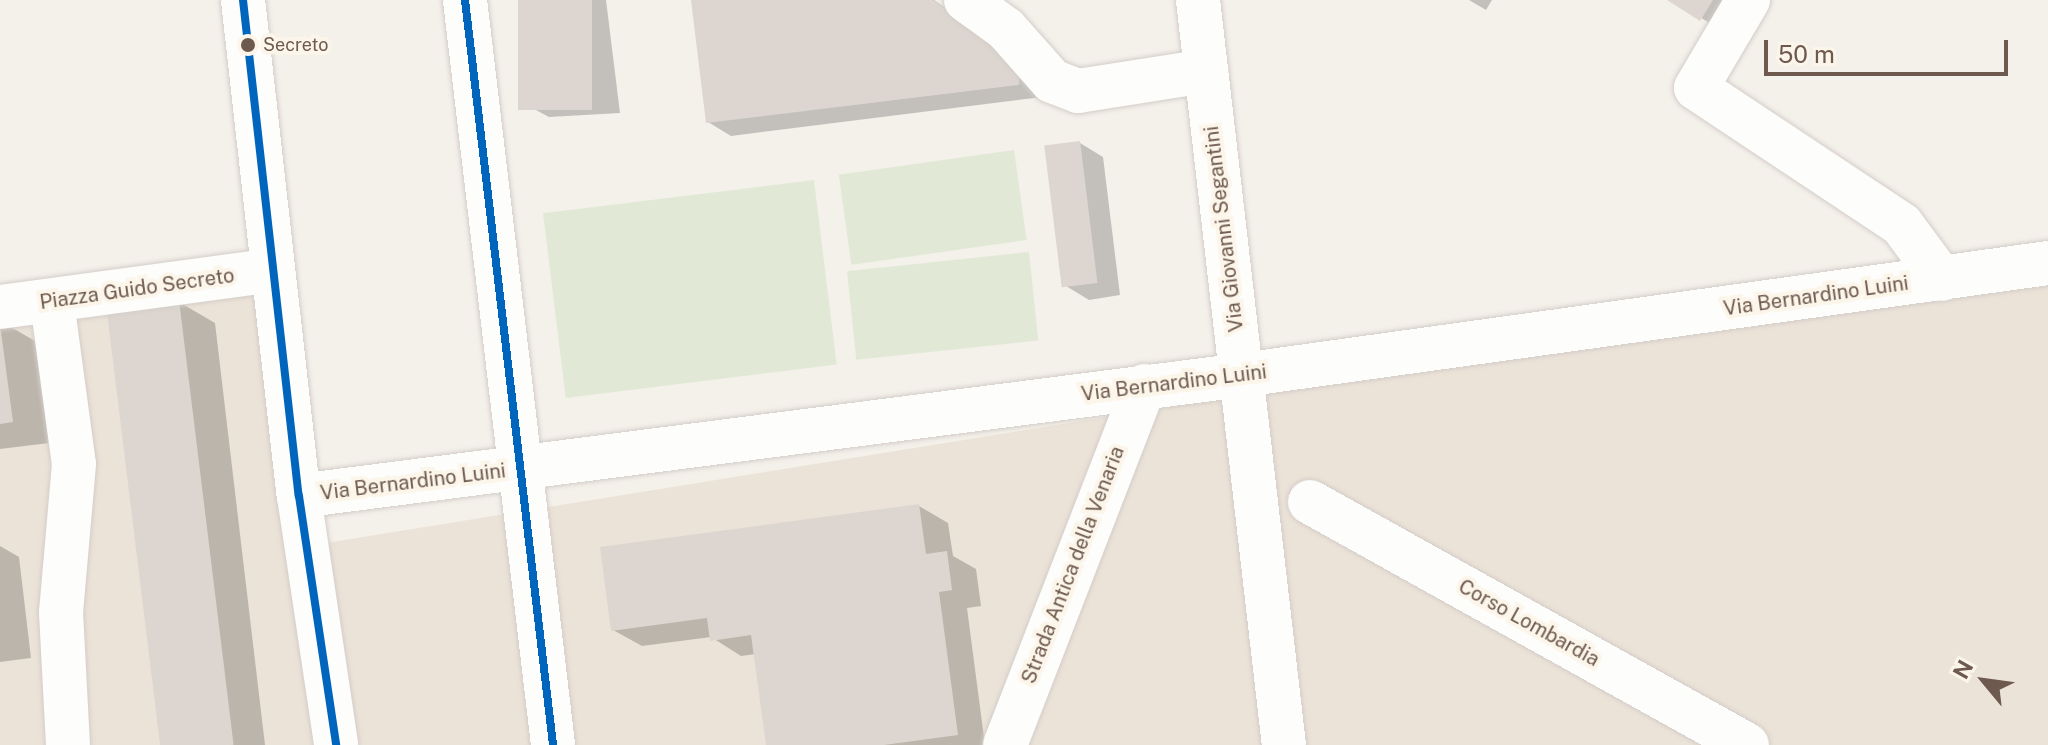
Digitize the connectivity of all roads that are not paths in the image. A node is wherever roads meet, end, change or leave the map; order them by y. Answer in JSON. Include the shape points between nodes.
{"nodes":[{"id":1,"x":243,"y":0,"type":"edge"},
{"id":2,"x":465,"y":0,"type":"edge"},
{"id":3,"x":966,"y":0,"type":"edge"},
{"id":4,"x":1198,"y":0,"type":"edge"},
{"id":5,"x":1748,"y":0,"type":"edge"},
{"id":6,"x":1206,"y":71,"type":"junction"},
{"id":7,"x":2048,"y":263,"type":"edge"},
{"id":8,"x":273,"y":270,"type":"junction"},
{"id":9,"x":1942,"y":279,"type":"junction"},
{"id":10,"x":52,"y":302,"type":"junction"},
{"id":11,"x":0,"y":307,"type":"edge"},
{"id":12,"x":1242,"y":375,"type":"junction"},
{"id":13,"x":1144,"y":386,"type":"junction"},
{"id":14,"x":516,"y":470,"type":"junction"},
{"id":15,"x":299,"y":496,"type":"junction"},
{"id":16,"x":1310,"y":502,"type":"dead end"},
{"id":17,"x":68,"y":745,"type":"edge"},
{"id":18,"x":336,"y":745,"type":"edge"},
{"id":19,"x":553,"y":745,"type":"edge"},
{"id":20,"x":1005,"y":745,"type":"edge"},
{"id":21,"x":1284,"y":745,"type":"edge"},
{"id":22,"x":1747,"y":745,"type":"edge"}],
"edges":[{"from":1,"to":8,"type":"street"},
{"from":2,"to":14,"type":"street"},
{"from":3,"to":6,"type":"street","via":[[1006,29],[1052,81],[1078,91]]},
{"from":4,"to":6,"type":"street","name":"Via Giovanni Segantini"},
{"from":5,"to":9,"type":"street","via":[[1696,88],[1902,225]]},
{"from":6,"to":12,"type":"street","name":"Via Giovanni Segantini"},
{"from":7,"to":9,"type":"street","name":"Via Bernardino Luini"},
{"from":8,"to":10,"type":"street","name":"Piazza Guido Secreto"},
{"from":8,"to":15,"type":"street"},
{"from":9,"to":12,"type":"street","name":"Via Bernardino Luini"},
{"from":10,"to":11,"type":"street","name":"Piazza Guido Secreto"},
{"from":10,"to":17,"type":"street","via":[[74,464],[61,612]]},
{"from":12,"to":13,"type":"street","name":"Via Bernardino Luini"},
{"from":12,"to":21,"type":"street","name":"Via Giovanni Segantini"},
{"from":13,"to":14,"type":"street","name":"Via Bernardino Luini"},
{"from":13,"to":20,"type":"street","name":"Strada Antica della Venaria"},
{"from":14,"to":15,"type":"street","name":"Via Bernardino Luini"},
{"from":14,"to":19,"type":"street"},
{"from":15,"to":18,"type":"street"},
{"from":16,"to":22,"type":"street","name":"Corso Lombardia"}]}
